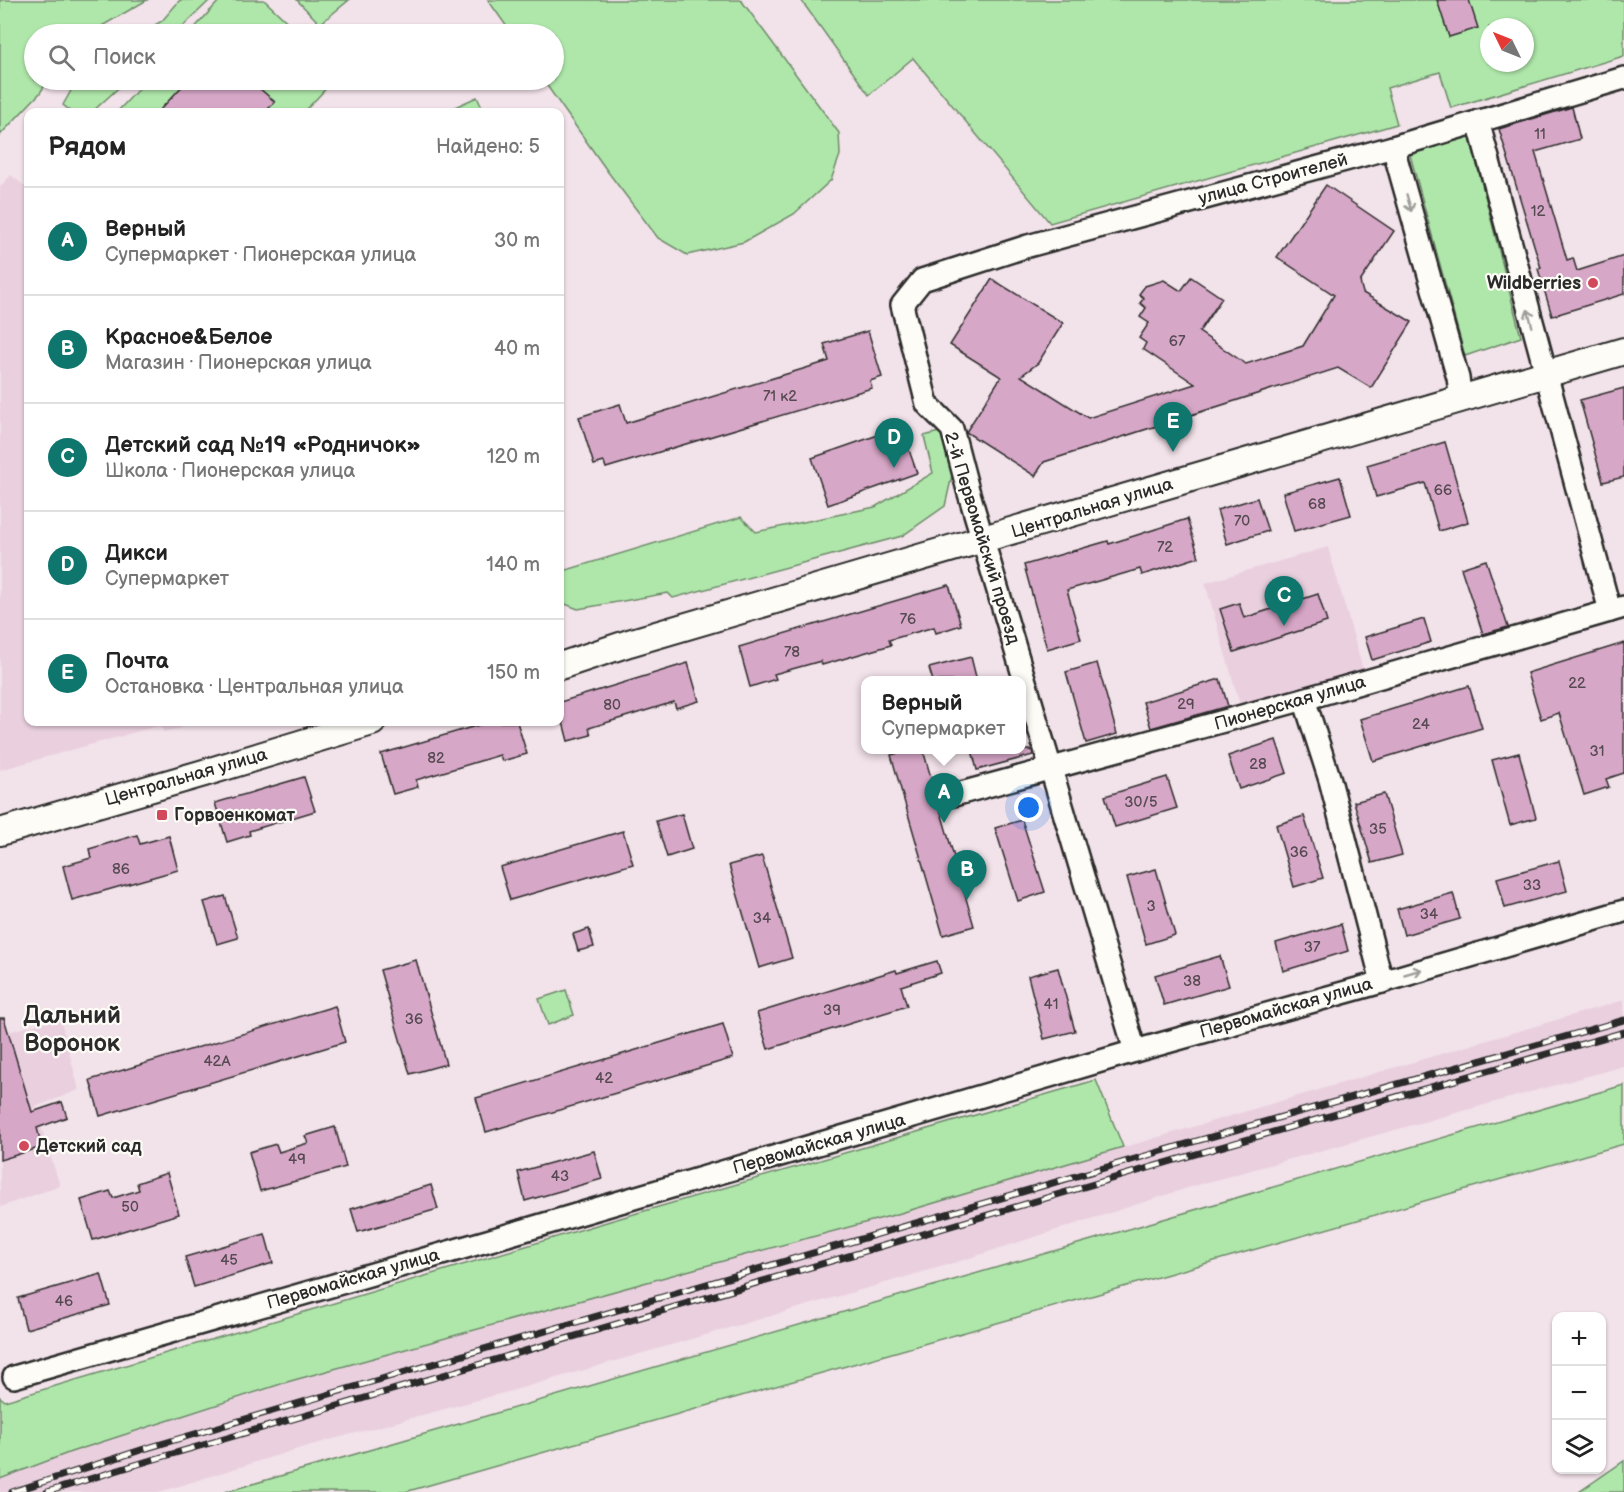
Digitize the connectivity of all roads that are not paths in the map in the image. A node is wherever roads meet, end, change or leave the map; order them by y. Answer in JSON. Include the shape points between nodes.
{"nodes":[{"id":1,"x":1624,"y":78,"type":"edge"},
{"id":2,"x":1478,"y":121,"type":"junction"},
{"id":3,"x":1393,"y":147,"type":"junction"},
{"id":4,"x":922,"y":280,"type":"joint"},
{"id":5,"x":1624,"y":351,"type":"edge"},
{"id":6,"x":1546,"y":374,"type":"junction"},
{"id":7,"x":1461,"y":399,"type":"junction"},
{"id":8,"x":984,"y":540,"type":"junction"},
{"id":9,"x":1617,"y":609,"type":"edge"},
{"id":10,"x":564,"y":665,"type":"edge"},
{"id":11,"x":1024,"y":676,"type":"edge"},
{"id":12,"x":1026,"y":683,"type":"edge"},
{"id":13,"x":1304,"y":699,"type":"junction"},
{"id":14,"x":359,"y":726,"type":"edge"},
{"id":15,"x":1051,"y":768,"type":"junction"},
{"id":16,"x":954,"y":795,"type":"dead end"},
{"id":17,"x":0,"y":832,"type":"edge"},
{"id":18,"x":1624,"y":911,"type":"edge"},
{"id":19,"x":1382,"y":982,"type":"junction"},
{"id":20,"x":1135,"y":1051,"type":"junction"},
{"id":21,"x":14,"y":1377,"type":"dead end"}],
"edges":[{"from":1,"to":2,"type":"street","name":"улица Строителей"},
{"from":2,"to":3,"type":"street","name":"улица Строителей"},
{"from":6,"to":2,"type":"street","one_way":true},
{"from":3,"to":4,"type":"street","name":"улица Строителей","via":[[1028,246]]},
{"from":3,"to":7,"type":"street","one_way":true},
{"from":4,"to":8,"type":"street","name":"2-й Первомайский проезд","via":[[902,305],[927,404],[952,429]]},
{"from":5,"to":6,"type":"main road","name":"Центральная улица"},
{"from":6,"to":7,"type":"main road","name":"Центральная улица"},
{"from":6,"to":9,"type":"street"},
{"from":7,"to":8,"type":"main road","name":"Центральная улица"},
{"from":8,"to":10,"type":"main road","name":"Центральная улица"},
{"from":8,"to":11,"type":"street","name":"2-й Первомайский проезд"},
{"from":9,"to":13,"type":"street","name":"Пионерская улица"},
{"from":12,"to":15,"type":"street","name":"2-й Первомайский проезд"},
{"from":13,"to":15,"type":"street","name":"Пионерская улица"},
{"from":13,"to":19,"type":"street","via":[[1330,780]]},
{"from":14,"to":17,"type":"main road","name":"Центральная улица"},
{"from":15,"to":16,"type":"street","name":"Пионерская улица"},
{"from":15,"to":20,"type":"street","name":"2-й Первомайский проезд"},
{"from":19,"to":18,"type":"street","name":"Первомайская улица","one_way":true},
{"from":19,"to":20,"type":"street","name":"Первомайская улица"},
{"from":20,"to":21,"type":"street","name":"Первомайская улица"}]}
